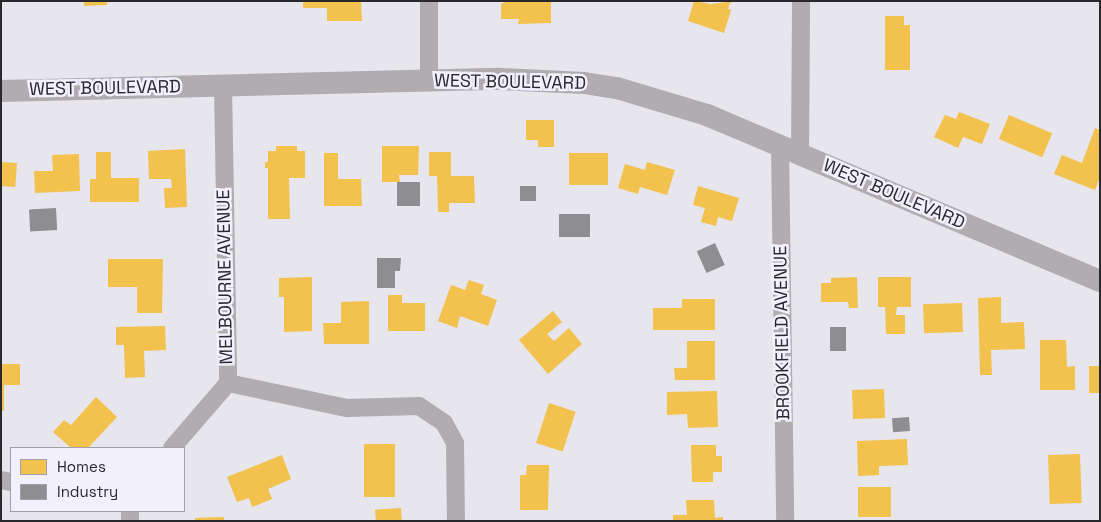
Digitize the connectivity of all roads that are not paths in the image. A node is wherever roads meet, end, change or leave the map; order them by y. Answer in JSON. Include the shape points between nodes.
{"nodes":[{"id":1,"x":428,"y":1,"type":"edge"},
{"id":2,"x":802,"y":1,"type":"edge"},
{"id":3,"x":429,"y":81,"type":"junction"},
{"id":4,"x":223,"y":86,"type":"junction"},
{"id":5,"x":1,"y":91,"type":"edge"},
{"id":6,"x":790,"y":150,"type":"junction"},
{"id":7,"x":1100,"y":281,"type":"edge"},
{"id":8,"x":228,"y":383,"type":"junction"},
{"id":9,"x":173,"y":447,"type":"edge"},
{"id":10,"x":456,"y":521,"type":"edge"},
{"id":11,"x":784,"y":521,"type":"edge"}],
"edges":[{"from":1,"to":3,"type":"street"},
{"from":2,"to":6,"type":"street","name":"BROOKFIELD AVENUE"},
{"from":3,"to":4,"type":"street","name":"WEST BOULEVARD"},
{"from":3,"to":6,"type":"street","name":"WEST BOULEVARD","via":[[540,80],[617,88],[707,116]]},
{"from":4,"to":5,"type":"street","name":"WEST BOULEVARD"},
{"from":4,"to":8,"type":"street","name":"MELBOURNE AVENUE"},
{"from":6,"to":7,"type":"street","name":"WEST BOULEVARD"},
{"from":6,"to":11,"type":"street","name":"BROOKFIELD AVENUE"},
{"from":8,"to":9,"type":"street"},
{"from":8,"to":10,"type":"street","name":"MELBOURNE AVENUE","via":[[347,408],[419,406],[444,423],[455,443]]}]}
